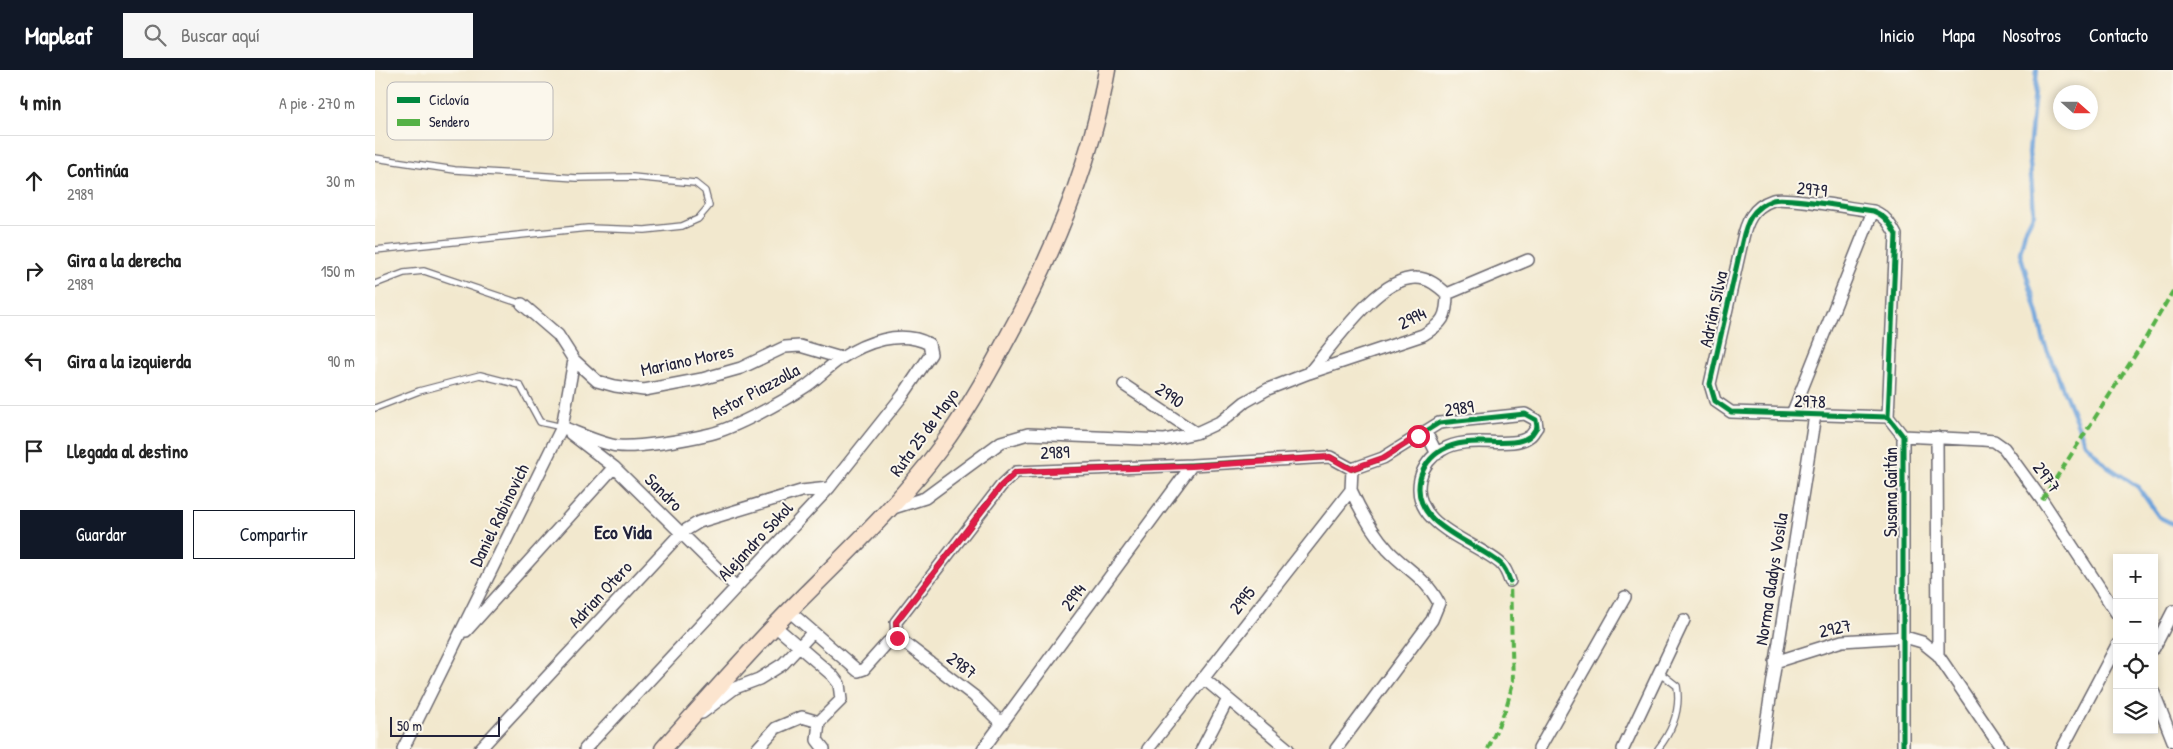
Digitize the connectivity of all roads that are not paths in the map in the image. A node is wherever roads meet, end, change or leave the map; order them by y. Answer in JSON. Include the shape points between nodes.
{"nodes":[{"id":1,"x":1107,"y":70,"type":"edge"},
{"id":2,"x":375,"y":158,"type":"edge"},
{"id":3,"x":1877,"y":213,"type":"junction"},
{"id":4,"x":1747,"y":222,"type":"joint"},
{"id":5,"x":375,"y":250,"type":"edge"},
{"id":6,"x":1528,"y":260,"type":"dead end"},
{"id":7,"x":375,"y":284,"type":"edge"},
{"id":8,"x":1447,"y":294,"type":"junction"},
{"id":9,"x":522,"y":304,"type":"joint"},
{"id":10,"x":929,"y":344,"type":"joint"},
{"id":11,"x":841,"y":358,"type":"junction"},
{"id":12,"x":573,"y":360,"type":"junction"},
{"id":13,"x":1309,"y":373,"type":"junction"},
{"id":14,"x":1125,"y":385,"type":"dead end"},
{"id":15,"x":375,"y":408,"type":"edge"},
{"id":16,"x":1731,"y":412,"type":"joint"},
{"id":17,"x":1793,"y":414,"type":"junction"},
{"id":18,"x":1815,"y":415,"type":"junction"},
{"id":19,"x":1888,"y":418,"type":"junction"},
{"id":20,"x":562,"y":428,"type":"junction"},
{"id":21,"x":1201,"y":432,"type":"junction"},
{"id":22,"x":1418,"y":436,"type":"junction"},
{"id":23,"x":1903,"y":436,"type":"junction"},
{"id":24,"x":1937,"y":437,"type":"junction"},
{"id":25,"x":1437,"y":454,"type":"junction"},
{"id":26,"x":1192,"y":466,"type":"junction"},
{"id":27,"x":615,"y":468,"type":"junction"},
{"id":28,"x":1351,"y":469,"type":"junction"},
{"id":29,"x":829,"y":488,"type":"junction"},
{"id":30,"x":1351,"y":490,"type":"junction"},
{"id":31,"x":890,"y":509,"type":"junction"},
{"id":32,"x":681,"y":533,"type":"junction"},
{"id":33,"x":1510,"y":581,"type":"dead end"},
{"id":34,"x":736,"y":587,"type":"junction"},
{"id":35,"x":1625,"y":597,"type":"dead end"},
{"id":36,"x":2113,"y":608,"type":"edge"},
{"id":37,"x":789,"y":611,"type":"junction"},
{"id":38,"x":2173,"y":611,"type":"edge"},
{"id":39,"x":1684,"y":620,"type":"dead end"},
{"id":40,"x":775,"y":626,"type":"junction"},
{"id":41,"x":813,"y":632,"type":"junction"},
{"id":42,"x":1905,"y":637,"type":"junction"},
{"id":43,"x":897,"y":638,"type":"junction"},
{"id":44,"x":457,"y":641,"type":"junction"},
{"id":45,"x":2156,"y":644,"type":"edge"},
{"id":46,"x":799,"y":648,"type":"junction"},
{"id":47,"x":2113,"y":653,"type":"edge"},
{"id":48,"x":1938,"y":655,"type":"junction"},
{"id":49,"x":1775,"y":662,"type":"junction"},
{"id":50,"x":1659,"y":672,"type":"junction"},
{"id":51,"x":1203,"y":678,"type":"junction"},
{"id":52,"x":1228,"y":699,"type":"junction"},
{"id":53,"x":2158,"y":703,"type":"edge"},
{"id":54,"x":819,"y":722,"type":"junction"},
{"id":55,"x":1002,"y":724,"type":"junction"},
{"id":56,"x":682,"y":727,"type":"junction"},
{"id":57,"x":2173,"y":740,"type":"edge"},
{"id":58,"x":988,"y":747,"type":"edge"},
{"id":59,"x":403,"y":749,"type":"edge"},
{"id":60,"x":480,"y":749,"type":"edge"},
{"id":61,"x":585,"y":749,"type":"edge"},
{"id":62,"x":663,"y":749,"type":"edge"},
{"id":63,"x":757,"y":749,"type":"edge"},
{"id":64,"x":824,"y":749,"type":"edge"},
{"id":65,"x":1149,"y":749,"type":"edge"},
{"id":66,"x":1202,"y":749,"type":"edge"},
{"id":67,"x":1288,"y":749,"type":"edge"},
{"id":68,"x":1336,"y":749,"type":"edge"},
{"id":69,"x":1539,"y":749,"type":"edge"},
{"id":70,"x":1623,"y":749,"type":"edge"},
{"id":71,"x":1658,"y":749,"type":"edge"},
{"id":72,"x":1762,"y":749,"type":"edge"},
{"id":73,"x":1903,"y":749,"type":"edge"},
{"id":74,"x":2002,"y":749,"type":"edge"},
{"id":75,"x":2062,"y":749,"type":"edge"}],
"edges":[{"from":1,"to":31,"type":"main road","name":"Ruta 25 de Mayo","via":[[1101,106],[1075,192],[1031,295],[979,389],[941,448]]},
{"from":2,"to":5,"type":"lane","via":[[455,170],[576,178],[631,177],[695,183],[705,191],[709,206],[698,220],[681,226],[645,230],[589,228]]},
{"from":3,"to":4,"type":"street","name":"2979","via":[[1774,200],[1759,208]]},
{"from":3,"to":17,"type":"street"},
{"from":3,"to":19,"type":"street","via":[[1890,222],[1896,235]]},
{"from":4,"to":16,"type":"street","name":"Adrián Silva","via":[[1710,384],[1715,401]]},
{"from":6,"to":8,"type":"street"},
{"from":7,"to":9,"type":"lane","via":[[404,273],[424,271]]},
{"from":8,"to":13,"type":"street","name":"2994","via":[[1447,312],[1438,326],[1423,335]]},
{"from":8,"to":13,"type":"street","name":"2994","via":[[1433,282],[1416,278],[1392,284],[1374,296]]},
{"from":9,"to":12,"type":"street","via":[[559,334]]},
{"from":10,"to":11,"type":"street","name":"Astor Piazzolla","via":[[917,337],[891,338],[861,347]]},
{"from":10,"to":29,"type":"street","name":"Alejandro Sokol","via":[[931,354],[920,370]]},
{"from":11,"to":12,"type":"street","name":"Mariano Mores","via":[[800,346],[785,347],[741,368],[644,390],[597,381]]},
{"from":11,"to":20,"type":"street","name":"Astor Piazzolla","via":[[805,387],[743,421],[711,434],[661,443],[614,446]]},
{"from":12,"to":20,"type":"street","name":"Daniel Rabinovich"},
{"from":13,"to":21,"type":"street","name":"2994","via":[[1267,389]]},
{"from":14,"to":21,"type":"street","name":"2990"},
{"from":15,"to":20,"type":"lane","via":[[419,391],[480,375],[520,385],[540,422]]},
{"from":16,"to":17,"type":"street","name":"2978"},
{"from":17,"to":18,"type":"street","name":"2978"},
{"from":18,"to":19,"type":"street","name":"2978"},
{"from":18,"to":49,"type":"street","name":"Norma Gladys Vosila"},
{"from":19,"to":23,"type":"street","name":"Susana Gaitán"},
{"from":20,"to":27,"type":"street","name":"Sandro"},
{"from":20,"to":44,"type":"street","name":"Daniel Rabinovich"},
{"from":21,"to":31,"type":"street","via":[[1164,440],[1028,434],[1001,442],[925,498]]},
{"from":22,"to":25,"type":"street","via":[[1429,438]]},
{"from":22,"to":25,"type":"street","name":"2989","via":[[1439,423],[1525,414],[1536,420],[1537,426],[1530,436],[1520,440],[1453,444]]},
{"from":22,"to":28,"type":"street","name":"2989","via":[[1383,458]]},
{"from":23,"to":24,"type":"street","name":"2977"},
{"from":23,"to":42,"type":"street","name":"Susana Gaitán"},
{"from":24,"to":36,"type":"street","name":"2977","via":[[1994,441],[2004,448]]},
{"from":24,"to":48,"type":"street"},
{"from":25,"to":33,"type":"street","name":"2989","via":[[1423,468],[1419,485],[1422,503],[1438,525],[1502,565]]},
{"from":26,"to":28,"type":"street","name":"2989","via":[[1330,457]]},
{"from":26,"to":43,"type":"street","name":"2989","via":[[1016,472],[1001,486],[896,622]]},
{"from":26,"to":55,"type":"street","name":"2994"},
{"from":27,"to":32,"type":"street","name":"Sandro"},
{"from":27,"to":44,"type":"street"},
{"from":28,"to":30,"type":"street"},
{"from":29,"to":32,"type":"street","name":"Adrian Otero","via":[[801,491],[699,522]]},
{"from":29,"to":34,"type":"street","name":"Alejandro Sokol"},
{"from":30,"to":51,"type":"street","name":"2995"},
{"from":30,"to":68,"type":"street","via":[[1373,532],[1389,551],[1431,587],[1439,603],[1432,620]]},
{"from":31,"to":37,"type":"main road","name":"Ruta 25 de Mayo"},
{"from":32,"to":34,"type":"street","name":"Sandro"},
{"from":32,"to":60,"type":"street","name":"Adrian Otero"},
{"from":34,"to":61,"type":"street","name":"Alejandro Sokol"},
{"from":35,"to":69,"type":"street"},
{"from":37,"to":40,"type":"main road","name":"Ruta 25 de Mayo"},
{"from":37,"to":41,"type":"street"},
{"from":38,"to":45,"type":"street"},
{"from":39,"to":50,"type":"street"},
{"from":40,"to":46,"type":"street"},
{"from":40,"to":56,"type":"main road","name":"Ruta 25 de Mayo"},
{"from":41,"to":43,"type":"street","via":[[858,671],[869,664],[887,642]]},
{"from":41,"to":46,"type":"street"},
{"from":42,"to":48,"type":"street","via":[[1922,642]]},
{"from":42,"to":49,"type":"street","name":"2927","via":[[1842,641]]},
{"from":42,"to":73,"type":"street","name":"Susana Gaitán"},
{"from":43,"to":55,"type":"street","name":"2987","via":[[974,696]]},
{"from":44,"to":59,"type":"street","name":"Daniel Rabinovich"},
{"from":46,"to":54,"type":"street","via":[[839,684],[841,700]]},
{"from":46,"to":56,"type":"street","via":[[773,671],[735,688]]},
{"from":47,"to":75,"type":"street"},
{"from":48,"to":74,"type":"street"},
{"from":49,"to":72,"type":"street","name":"Norma Gladys Vosila"},
{"from":50,"to":70,"type":"street"},
{"from":50,"to":71,"type":"lane","via":[[1677,686],[1679,698],[1669,736]]},
{"from":51,"to":52,"type":"street"},
{"from":51,"to":65,"type":"street","name":"2995"},
{"from":52,"to":66,"type":"street"},
{"from":52,"to":67,"type":"street"},
{"from":53,"to":57,"type":"street"},
{"from":54,"to":63,"type":"street","via":[[802,717],[776,728]]},
{"from":54,"to":64,"type":"street","via":[[817,740]]},
{"from":55,"to":58,"type":"street","name":"2994"},
{"from":56,"to":62,"type":"main road","name":"Ruta 25 de Mayo"}]}
